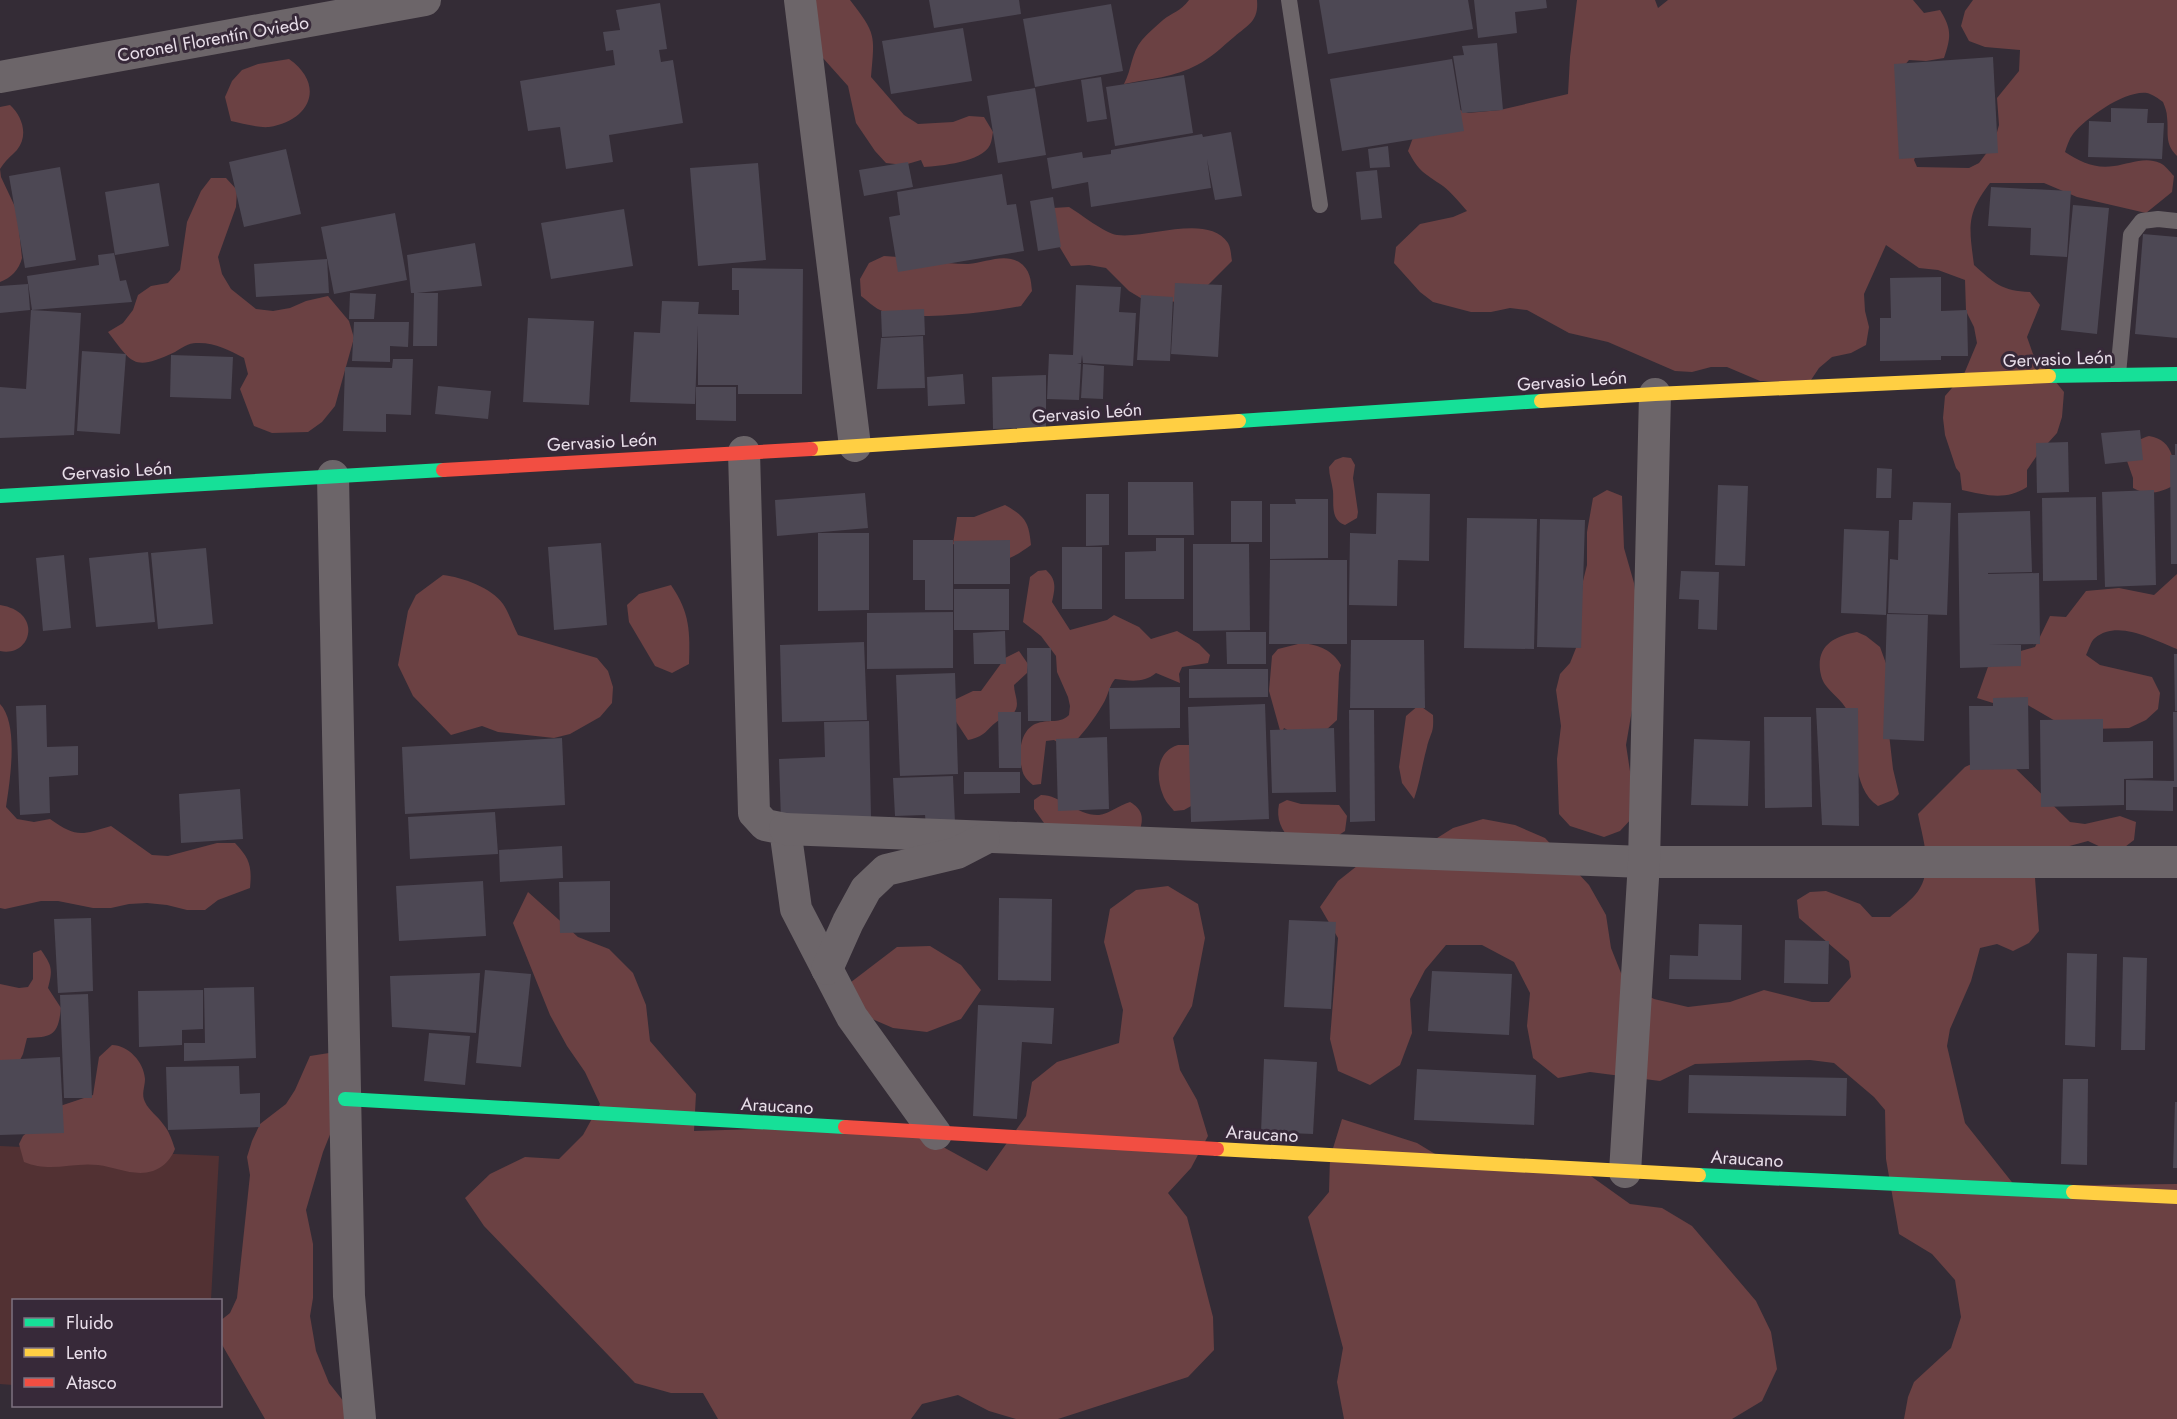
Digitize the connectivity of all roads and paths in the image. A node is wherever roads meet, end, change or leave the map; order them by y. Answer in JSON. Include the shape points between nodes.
{"nodes":[{"id":1,"x":425,"y":0,"type":"edge"},
{"id":2,"x":800,"y":0,"type":"edge"},
{"id":3,"x":1289,"y":0,"type":"edge"},
{"id":4,"x":0,"y":77,"type":"edge"},
{"id":5,"x":1320,"y":205,"type":"dead end"},
{"id":6,"x":2177,"y":221,"type":"edge"},
{"id":7,"x":2118,"y":374,"type":"junction"},
{"id":8,"x":2177,"y":374,"type":"edge"},
{"id":9,"x":1655,"y":394,"type":"junction"},
{"id":10,"x":855,"y":446,"type":"junction"},
{"id":11,"x":744,"y":452,"type":"junction"},
{"id":12,"x":333,"y":476,"type":"junction"},
{"id":13,"x":0,"y":496,"type":"edge"},
{"id":14,"x":785,"y":829,"type":"junction"},
{"id":15,"x":990,"y":836,"type":"junction"},
{"id":16,"x":1644,"y":862,"type":"junction"},
{"id":17,"x":2177,"y":862,"type":"edge"},
{"id":18,"x":827,"y":969,"type":"junction"},
{"id":19,"x":345,"y":1099,"type":"junction"},
{"id":20,"x":936,"y":1134,"type":"junction"},
{"id":21,"x":1625,"y":1172,"type":"junction"},
{"id":22,"x":2177,"y":1197,"type":"edge"},
{"id":23,"x":360,"y":1419,"type":"edge"}],
"edges":[{"from":1,"to":4,"type":"street","name":"Coronel Florentín Oviedo"},
{"from":2,"to":10,"type":"street"},
{"from":3,"to":5,"type":"lane"},
{"from":6,"to":7,"type":"lane","via":[[2142,221],[2131,235]]},
{"from":7,"to":8,"type":"main road","name":"Gervasio León"},
{"from":7,"to":9,"type":"main road","name":"Gervasio León"},
{"from":9,"to":10,"type":"main road","name":"Gervasio León"},
{"from":9,"to":16,"type":"street"},
{"from":10,"to":11,"type":"main road","name":"Gervasio León"},
{"from":11,"to":12,"type":"main road","name":"Gervasio León"},
{"from":11,"to":14,"type":"street","via":[[754,813],[765,825]]},
{"from":12,"to":13,"type":"main road","name":"Gervasio León"},
{"from":12,"to":19,"type":"street"},
{"from":14,"to":15,"type":"street"},
{"from":14,"to":18,"type":"street","via":[[796,909]]},
{"from":15,"to":16,"type":"street"},
{"from":15,"to":18,"type":"street","via":[[957,853],[886,870],[866,889]]},
{"from":16,"to":17,"type":"street"},
{"from":16,"to":21,"type":"street"},
{"from":18,"to":20,"type":"street","via":[[852,1017]]},
{"from":19,"to":20,"type":"main road","name":"Araucano"},
{"from":19,"to":23,"type":"street","via":[[350,1296]]},
{"from":20,"to":21,"type":"main road","name":"Araucano"},
{"from":21,"to":22,"type":"main road","name":"Araucano"}]}
